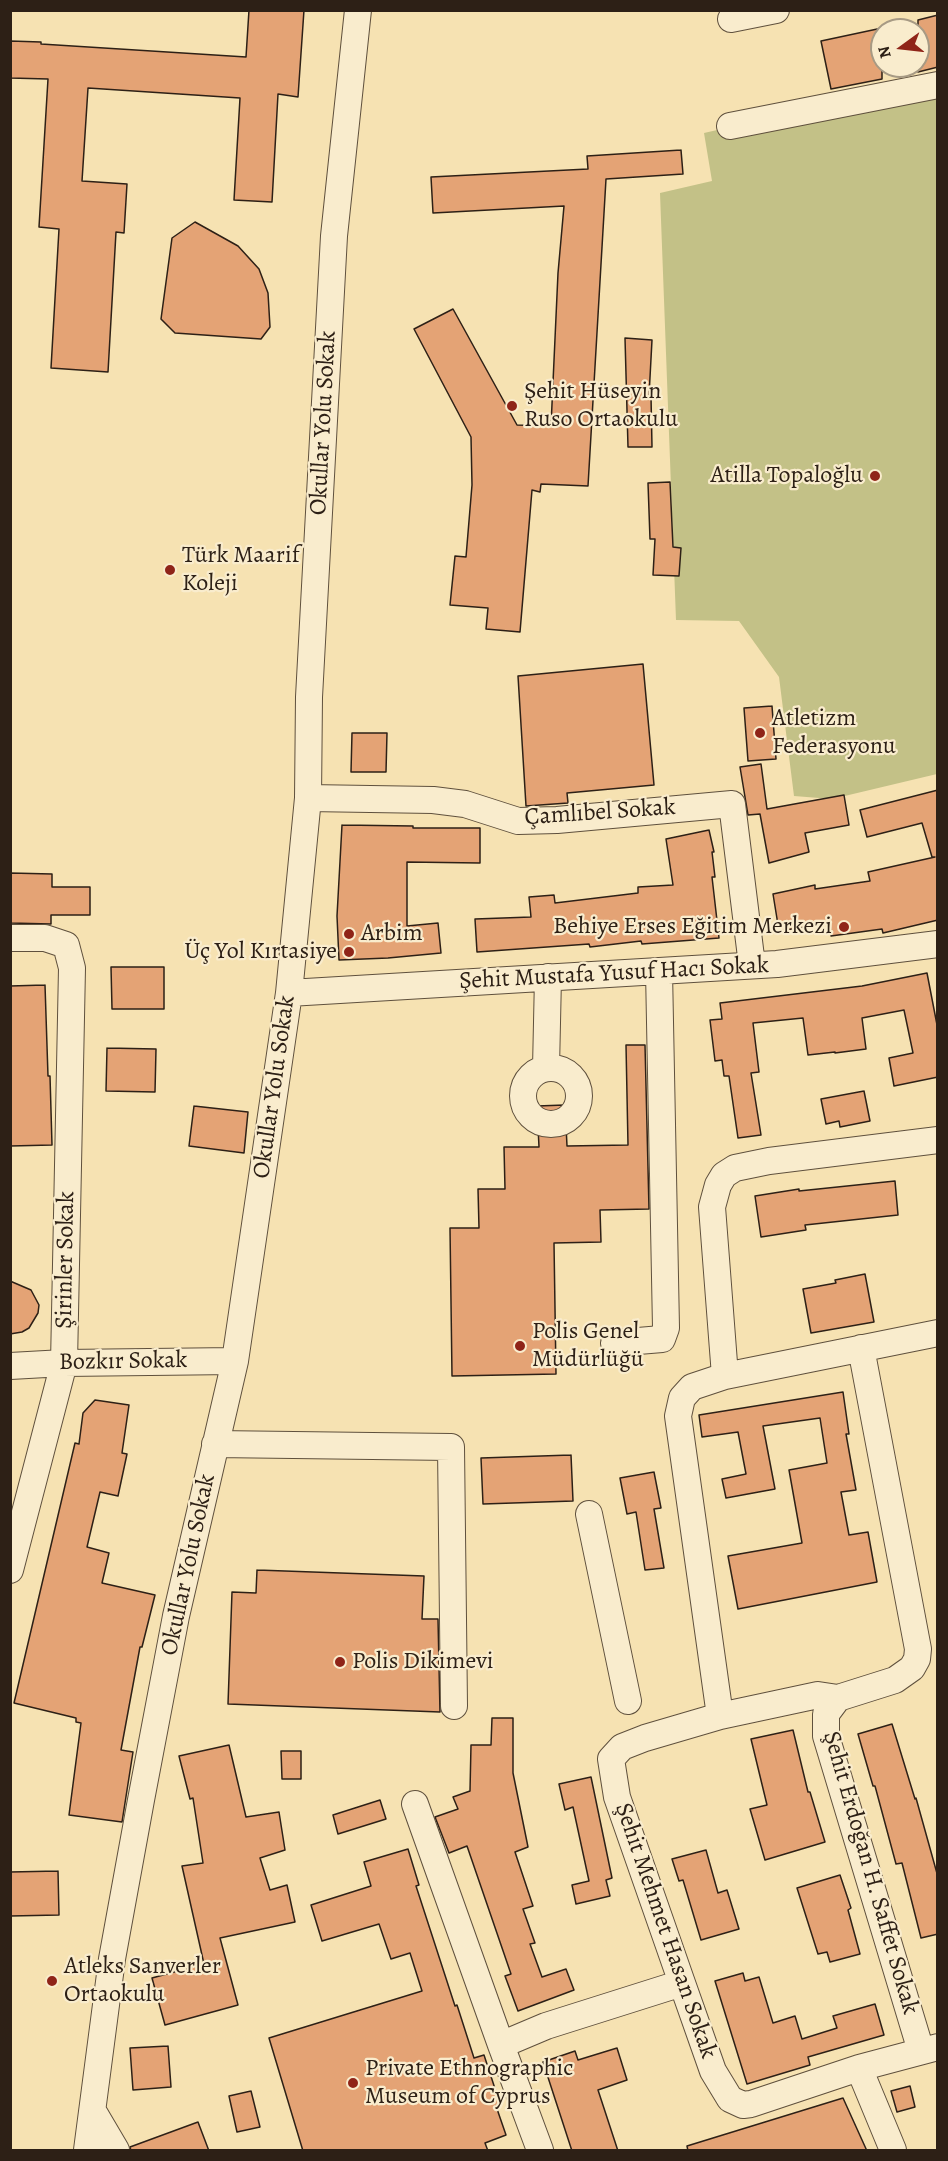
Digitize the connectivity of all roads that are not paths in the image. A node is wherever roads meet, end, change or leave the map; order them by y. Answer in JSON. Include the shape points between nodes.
{"nodes":[{"id":1,"x":358,"y":10,"type":"edge"},
{"id":2,"x":776,"y":10,"type":"edge"},
{"id":3,"x":731,"y":19,"type":"dead end"},
{"id":4,"x":938,"y":85,"type":"edge"},
{"id":5,"x":730,"y":126,"type":"dead end"},
{"id":6,"x":308,"y":798,"type":"junction"},
{"id":7,"x":10,"y":938,"type":"edge"},
{"id":8,"x":938,"y":944,"type":"edge"},
{"id":9,"x":752,"y":965,"type":"junction"},
{"id":10,"x":659,"y":971,"type":"junction"},
{"id":11,"x":548,"y":977,"type":"junction"},
{"id":12,"x":289,"y":993,"type":"junction"},
{"id":13,"x":546,"y":1068,"type":"dead end"},
{"id":14,"x":938,"y":1140,"type":"edge"},
{"id":15,"x":938,"y":1333,"type":"edge"},
{"id":16,"x":614,"y":1343,"type":"dead end"},
{"id":17,"x":861,"y":1348,"type":"junction"},
{"id":18,"x":235,"y":1361,"type":"junction"},
{"id":19,"x":64,"y":1363,"type":"junction"},
{"id":20,"x":10,"y":1366,"type":"edge"},
{"id":21,"x":725,"y":1376,"type":"junction"},
{"id":22,"x":215,"y":1444,"type":"junction"},
{"id":23,"x":589,"y":1514,"type":"dead end"},
{"id":24,"x":12,"y":1562,"type":"edge"},
{"id":25,"x":838,"y":1698,"type":"junction"},
{"id":26,"x":628,"y":1701,"type":"dead end"},
{"id":27,"x":454,"y":1706,"type":"dead end"},
{"id":28,"x":720,"y":1716,"type":"junction"},
{"id":29,"x":415,"y":1804,"type":"dead end"},
{"id":30,"x":682,"y":1983,"type":"junction"},
{"id":31,"x":501,"y":2045,"type":"junction"},
{"id":32,"x":929,"y":2049,"type":"edge"},
{"id":33,"x":859,"y":2068,"type":"junction"},
{"id":34,"x":93,"y":2111,"type":"junction"},
{"id":35,"x":87,"y":2151,"type":"edge"},
{"id":36,"x":116,"y":2151,"type":"edge"},
{"id":37,"x":540,"y":2151,"type":"edge"},
{"id":38,"x":893,"y":2151,"type":"edge"}],
"edges":[{"from":1,"to":6,"type":"street","name":"Okullar Yolu Sokak","via":[[331,280],[309,697]]},
{"from":2,"to":3,"type":"street"},
{"from":4,"to":5,"type":"street"},
{"from":6,"to":9,"type":"street","name":"Çamlıbel Sokak","via":[[433,800],[465,804],[518,821],[732,804]]},
{"from":6,"to":12,"type":"street","name":"Okullar Yolu Sokak"},
{"from":7,"to":19,"type":"street","name":"Şirinler Sokak","via":[[45,938],[66,945],[72,968]]},
{"from":8,"to":9,"type":"street","name":"Şehit Mustafa Yusuf Hacı Sokak"},
{"from":9,"to":10,"type":"street","name":"Şehit Mustafa Yusuf Hacı Sokak"},
{"from":10,"to":11,"type":"street","name":"Şehit Mustafa Yusuf Hacı Sokak"},
{"from":10,"to":16,"type":"street","via":[[666,1328],[662,1339]]},
{"from":11,"to":12,"type":"street","name":"Şehit Mustafa Yusuf Hacı Sokak"},
{"from":11,"to":13,"type":"street"},
{"from":12,"to":18,"type":"street","name":"Okullar Yolu Sokak"},
{"from":14,"to":21,"type":"street","via":[[769,1161],[735,1168],[724,1175],[712,1208]]},
{"from":15,"to":17,"type":"street"},
{"from":17,"to":21,"type":"street"},
{"from":17,"to":25,"type":"street","via":[[918,1649],[912,1668],[903,1675]]},
{"from":18,"to":19,"type":"street","name":"Bozkır Sokak"},
{"from":18,"to":22,"type":"street","name":"Okullar Yolu Sokak"},
{"from":19,"to":20,"type":"street","name":"Bozkır Sokak"},
{"from":19,"to":24,"type":"street","name":"Şirinler Sokak"},
{"from":21,"to":28,"type":"street","via":[[692,1387],[682,1398],[678,1416]]},
{"from":22,"to":27,"type":"street","via":[[450,1448]]},
{"from":22,"to":34,"type":"street","name":"Okullar Yolu Sokak","via":[[176,1616],[141,1800],[112,1959]]},
{"from":23,"to":26,"type":"street"},
{"from":25,"to":28,"type":"street","via":[[818,1695]]},
{"from":25,"to":32,"type":"street","name":"Şehit Erdoğan H. Saffet Sokak","via":[[826,1714],[826,1736]]},
{"from":28,"to":30,"type":"street","name":"Şehit Mehmet Hasan Sokak","via":[[622,1747],[611,1759],[617,1797]]},
{"from":29,"to":31,"type":"street"},
{"from":30,"to":31,"type":"street","via":[[546,2026]]},
{"from":30,"to":33,"type":"street","name":"Şehit Mehmet Hasan Sokak","via":[[713,2071],[730,2099],[752,2104]]},
{"from":31,"to":37,"type":"street"},
{"from":32,"to":33,"type":"street"},
{"from":33,"to":38,"type":"street"},
{"from":34,"to":35,"type":"street","name":"Okullar Yolu Sokak"},
{"from":34,"to":36,"type":"street"}]}
